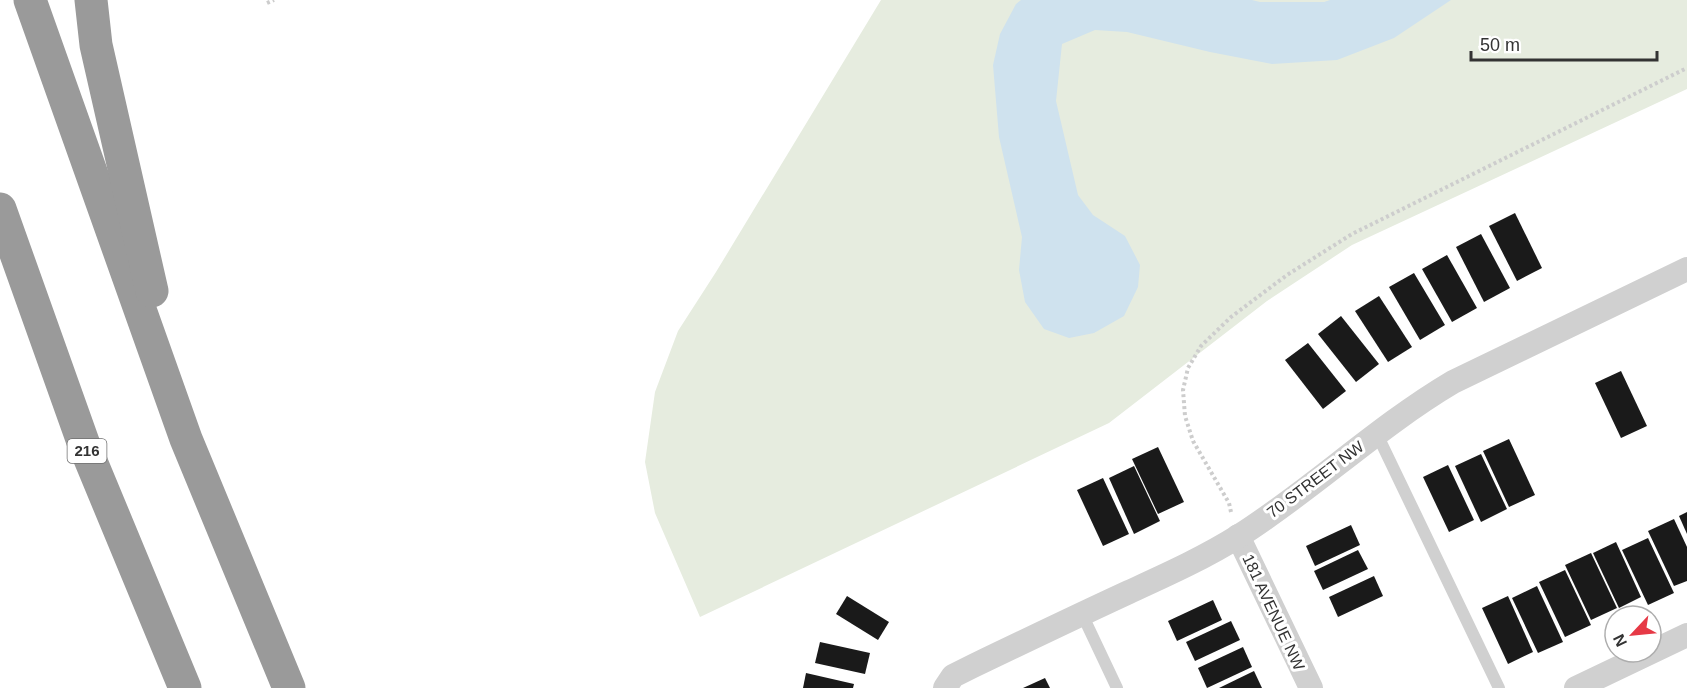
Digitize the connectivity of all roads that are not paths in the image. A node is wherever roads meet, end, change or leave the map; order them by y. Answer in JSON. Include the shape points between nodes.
{"nodes":[{"id":1,"x":30,"y":0,"type":"edge"},
{"id":2,"x":91,"y":0,"type":"edge"},
{"id":3,"x":0,"y":209,"type":"edge"},
{"id":4,"x":1687,"y":269,"type":"edge"},
{"id":5,"x":1376,"y":432,"type":"junction"},
{"id":6,"x":186,"y":439,"type":"junction"},
{"id":7,"x":1238,"y":536,"type":"junction"},
{"id":8,"x":1082,"y":614,"type":"junction"},
{"id":9,"x":1687,"y":635,"type":"edge"},
{"id":10,"x":185,"y":688,"type":"edge"},
{"id":11,"x":289,"y":688,"type":"edge"},
{"id":12,"x":945,"y":688,"type":"edge"},
{"id":13,"x":1118,"y":688,"type":"edge"},
{"id":14,"x":1311,"y":688,"type":"edge"},
{"id":15,"x":1498,"y":688,"type":"edge"},
{"id":16,"x":1576,"y":688,"type":"edge"}],
"edges":[{"from":1,"to":6,"type":"highway"},
{"from":2,"to":6,"type":"highway","via":[[96,45]]},
{"from":3,"to":10,"type":"highway","number":"216","via":[[83,442]]},
{"from":4,"to":5,"type":"street","name":"70 STREET NW","via":[[1453,381]]},
{"from":5,"to":7,"type":"street","name":"70 STREET NW"},
{"from":5,"to":15,"type":"lane"},
{"from":6,"to":11,"type":"highway"},
{"from":7,"to":8,"type":"street","name":"70 STREET NW"},
{"from":7,"to":14,"type":"street","name":"181 AVENUE NW"},
{"from":8,"to":12,"type":"street","name":"70 STREET NW","via":[[953,676]]},
{"from":8,"to":13,"type":"lane"},
{"from":9,"to":16,"type":"street"}]}
